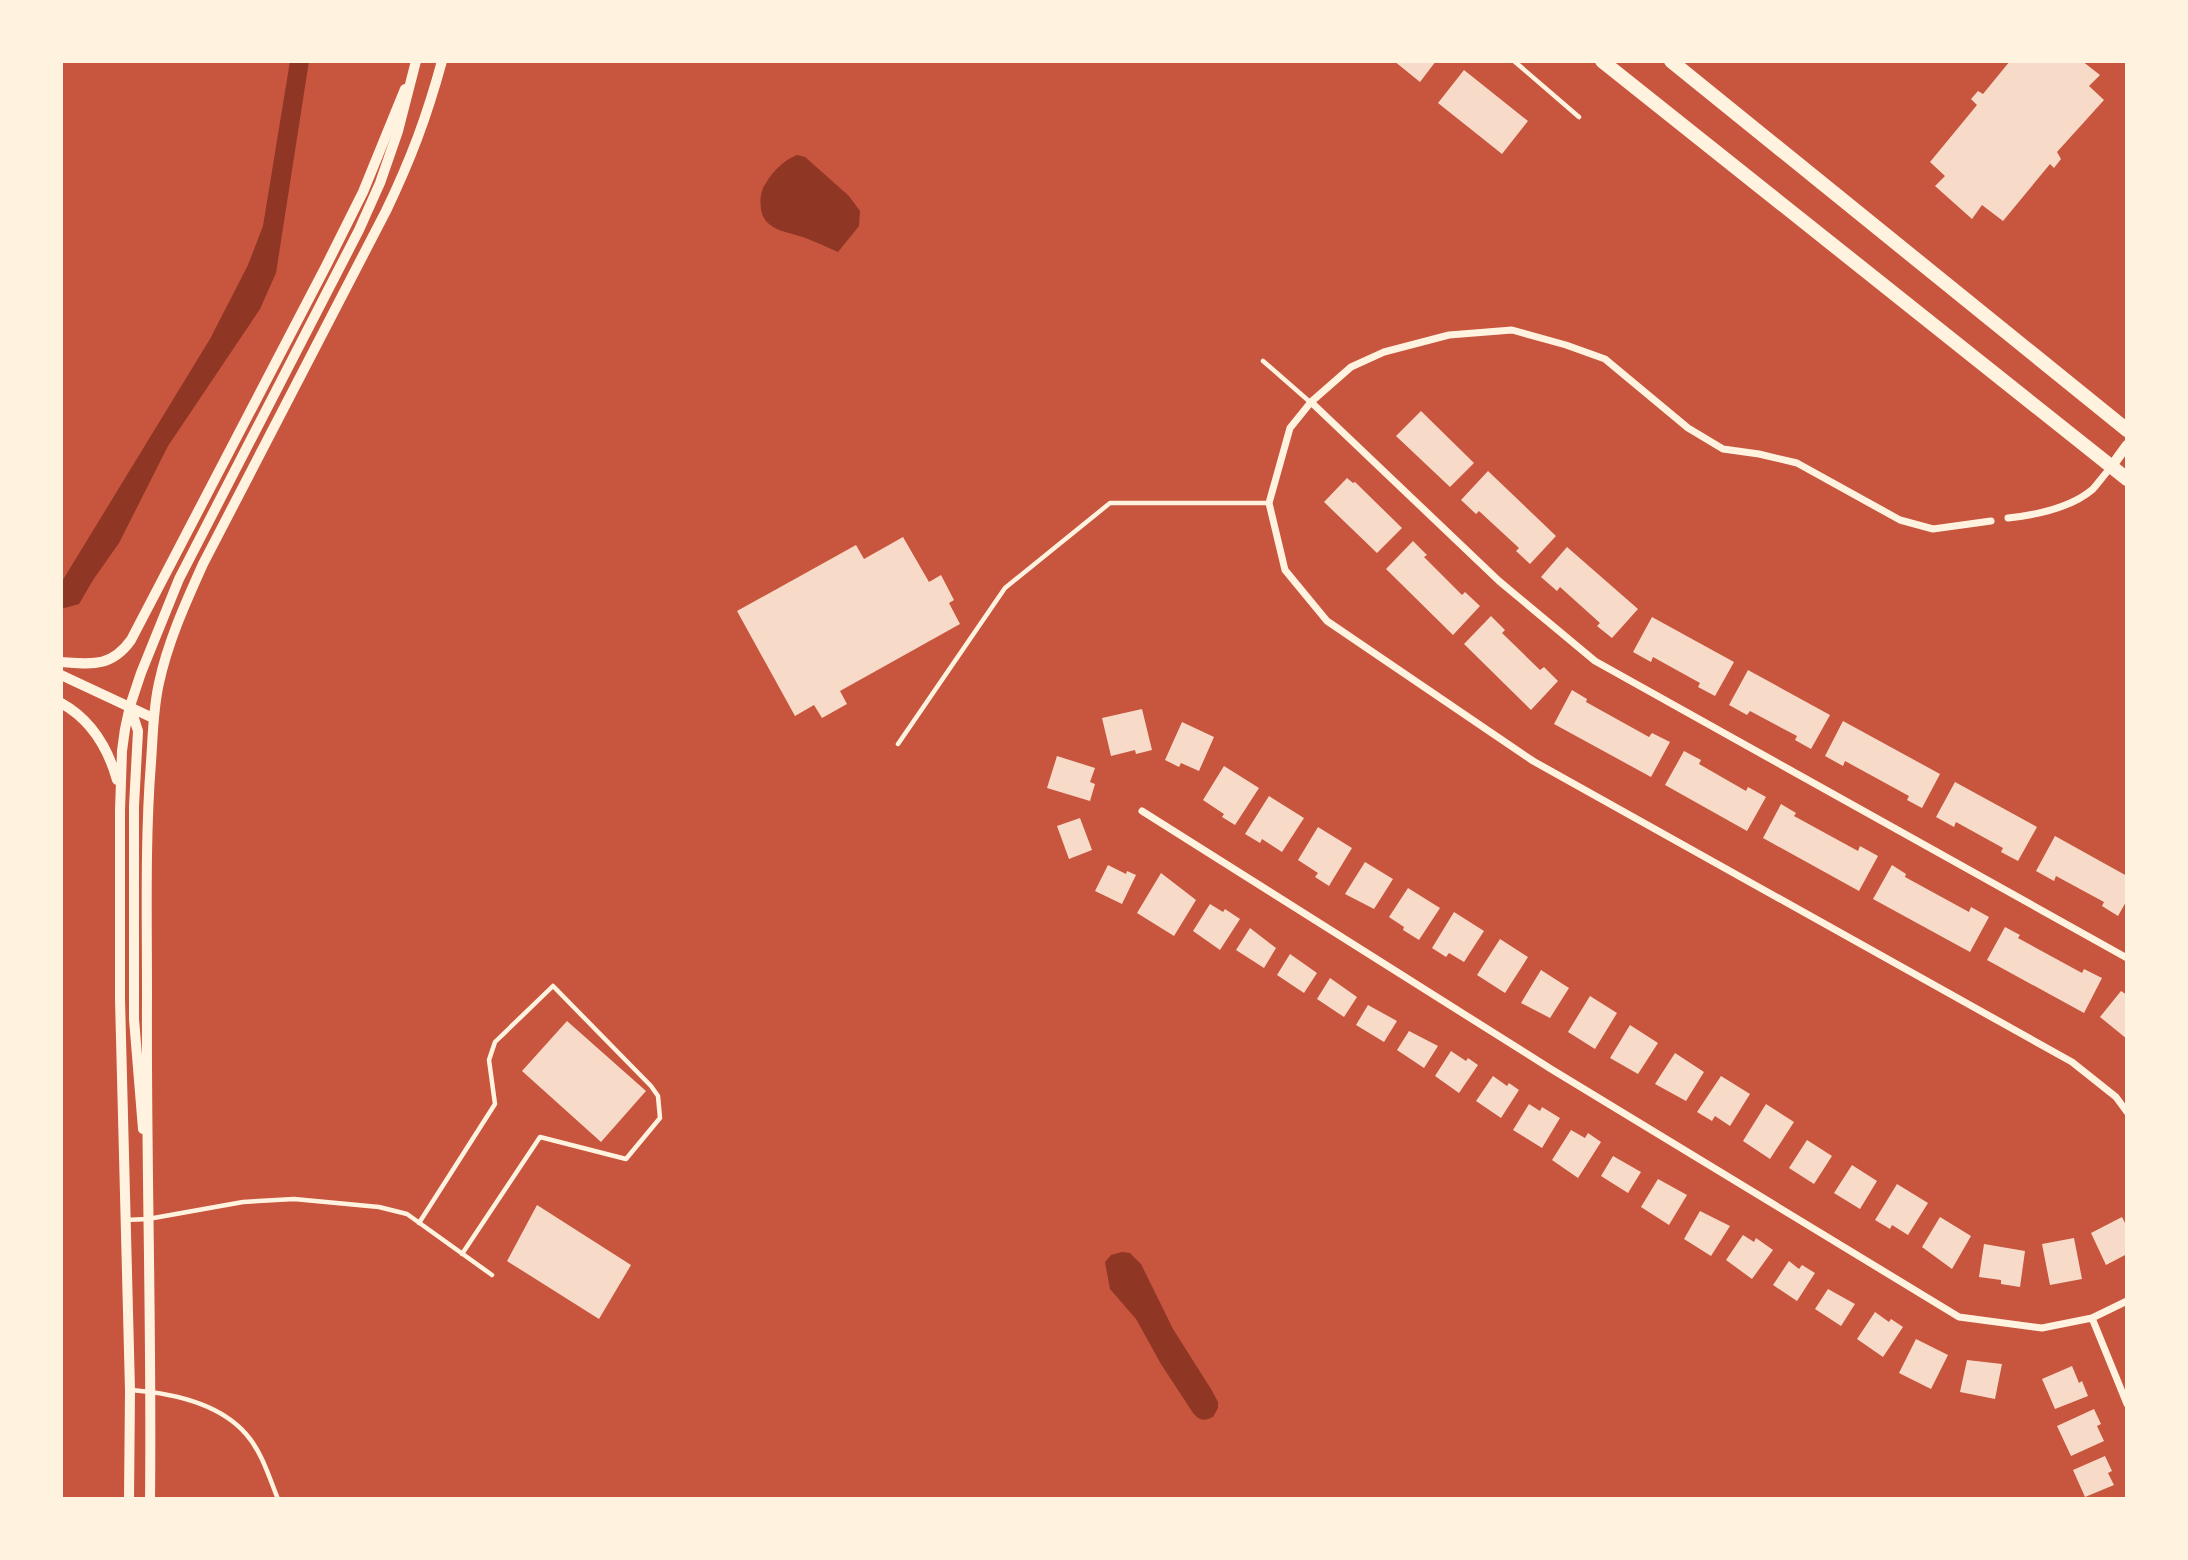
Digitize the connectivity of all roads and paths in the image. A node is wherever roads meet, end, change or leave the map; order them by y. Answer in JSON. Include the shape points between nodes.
{"nodes":[{"id":1,"x":443,"y":61,"type":"edge"},
{"id":2,"x":1514,"y":61,"type":"edge"},
{"id":3,"x":1602,"y":61,"type":"edge"},
{"id":4,"x":1671,"y":61,"type":"edge"},
{"id":5,"x":414,"y":67,"type":"edge"},
{"id":6,"x":1579,"y":117,"type":"dead end"},
{"id":7,"x":1263,"y":361,"type":"dead end"},
{"id":8,"x":1311,"y":402,"type":"junction"},
{"id":9,"x":2127,"y":430,"type":"edge"},
{"id":10,"x":2127,"y":444,"type":"edge"},
{"id":11,"x":2111,"y":467,"type":"junction"},
{"id":12,"x":2127,"y":480,"type":"edge"},
{"id":13,"x":1269,"y":503,"type":"junction"},
{"id":14,"x":2008,"y":518,"type":"dead end"},
{"id":15,"x":1991,"y":521,"type":"dead end"},
{"id":16,"x":61,"y":662,"type":"edge"},
{"id":17,"x":61,"y":675,"type":"edge"},
{"id":18,"x":61,"y":703,"type":"edge"},
{"id":19,"x":130,"y":706,"type":"junction"},
{"id":20,"x":153,"y":718,"type":"junction"},
{"id":21,"x":898,"y":744,"type":"dead end"},
{"id":22,"x":121,"y":793,"type":"junction"},
{"id":23,"x":1142,"y":811,"type":"dead end"},
{"id":24,"x":2127,"y":958,"type":"edge"},
{"id":25,"x":2127,"y":1112,"type":"edge"},
{"id":26,"x":146,"y":1164,"type":"junction"},
{"id":27,"x":148,"y":1219,"type":"junction"},
{"id":28,"x":125,"y":1220,"type":"junction"},
{"id":29,"x":419,"y":1223,"type":"junction"},
{"id":30,"x":462,"y":1254,"type":"junction"},
{"id":31,"x":492,"y":1275,"type":"dead end"},
{"id":32,"x":2127,"y":1301,"type":"edge"},
{"id":33,"x":2092,"y":1318,"type":"junction"},
{"id":34,"x":130,"y":1390,"type":"junction"},
{"id":35,"x":151,"y":1391,"type":"junction"},
{"id":36,"x":2127,"y":1404,"type":"edge"},
{"id":37,"x":129,"y":1499,"type":"edge"},
{"id":38,"x":150,"y":1499,"type":"edge"},
{"id":39,"x":278,"y":1499,"type":"edge"}],
"edges":[{"from":1,"to":20,"type":"main road","via":[[414,151],[386,211],[180,615],[164,660]]},
{"from":2,"to":6,"type":"lane"},
{"from":3,"to":11,"type":"highway"},
{"from":4,"to":9,"type":"highway"},
{"from":5,"to":16,"type":"street","via":[[357,205],[131,640],[123,651],[98,664]]},
{"from":5,"to":19,"type":"main road","via":[[398,131],[365,219],[179,579]]},
{"from":7,"to":8,"type":"lane"},
{"from":8,"to":13,"type":"street","via":[[1290,428]]},
{"from":8,"to":15,"type":"street","via":[[1352,367],[1384,352],[1449,335],[1512,330],[1605,359],[1688,428],[1723,449],[1797,463],[1900,520],[1933,529]]},
{"from":8,"to":24,"type":"street","via":[[1499,581],[1595,661]]},
{"from":10,"to":11,"type":"street"},
{"from":11,"to":12,"type":"highway"},
{"from":11,"to":14,"type":"street","via":[[2092,490],[2061,507]]},
{"from":13,"to":21,"type":"lane","via":[[1110,503],[1006,588]]},
{"from":13,"to":25,"type":"street","via":[[1285,570],[1327,621],[1532,761],[2072,1062],[2116,1097]]},
{"from":17,"to":19,"type":"street"},
{"from":18,"to":22,"type":"main road","via":[[92,727],[106,746]]},
{"from":19,"to":20,"type":"street"},
{"from":19,"to":22,"type":"main road"},
{"from":19,"to":26,"type":"street","via":[[138,731],[134,1019]]},
{"from":20,"to":26,"type":"main road","via":[[147,872]]},
{"from":22,"to":28,"type":"main road"},
{"from":23,"to":33,"type":"street","via":[[1539,1062],[1959,1317],[2042,1328]]},
{"from":26,"to":27,"type":"main road"},
{"from":27,"to":28,"type":"lane"},
{"from":27,"to":29,"type":"lane","via":[[243,1202],[294,1199],[379,1207],[407,1214]]},
{"from":27,"to":35,"type":"main road"},
{"from":28,"to":34,"type":"main road"},
{"from":29,"to":30,"type":"lane"},
{"from":29,"to":30,"type":"lane","via":[[495,1104],[489,1060],[495,1042],[553,986],[650,1086],[658,1096],[660,1118],[626,1159],[540,1138]]},
{"from":30,"to":31,"type":"lane"},
{"from":32,"to":33,"type":"street"},
{"from":33,"to":36,"type":"street"},
{"from":34,"to":35,"type":"lane"},
{"from":34,"to":37,"type":"main road"},
{"from":35,"to":38,"type":"main road"},
{"from":35,"to":39,"type":"lane","via":[[189,1399],[228,1418],[248,1436]]}]}
